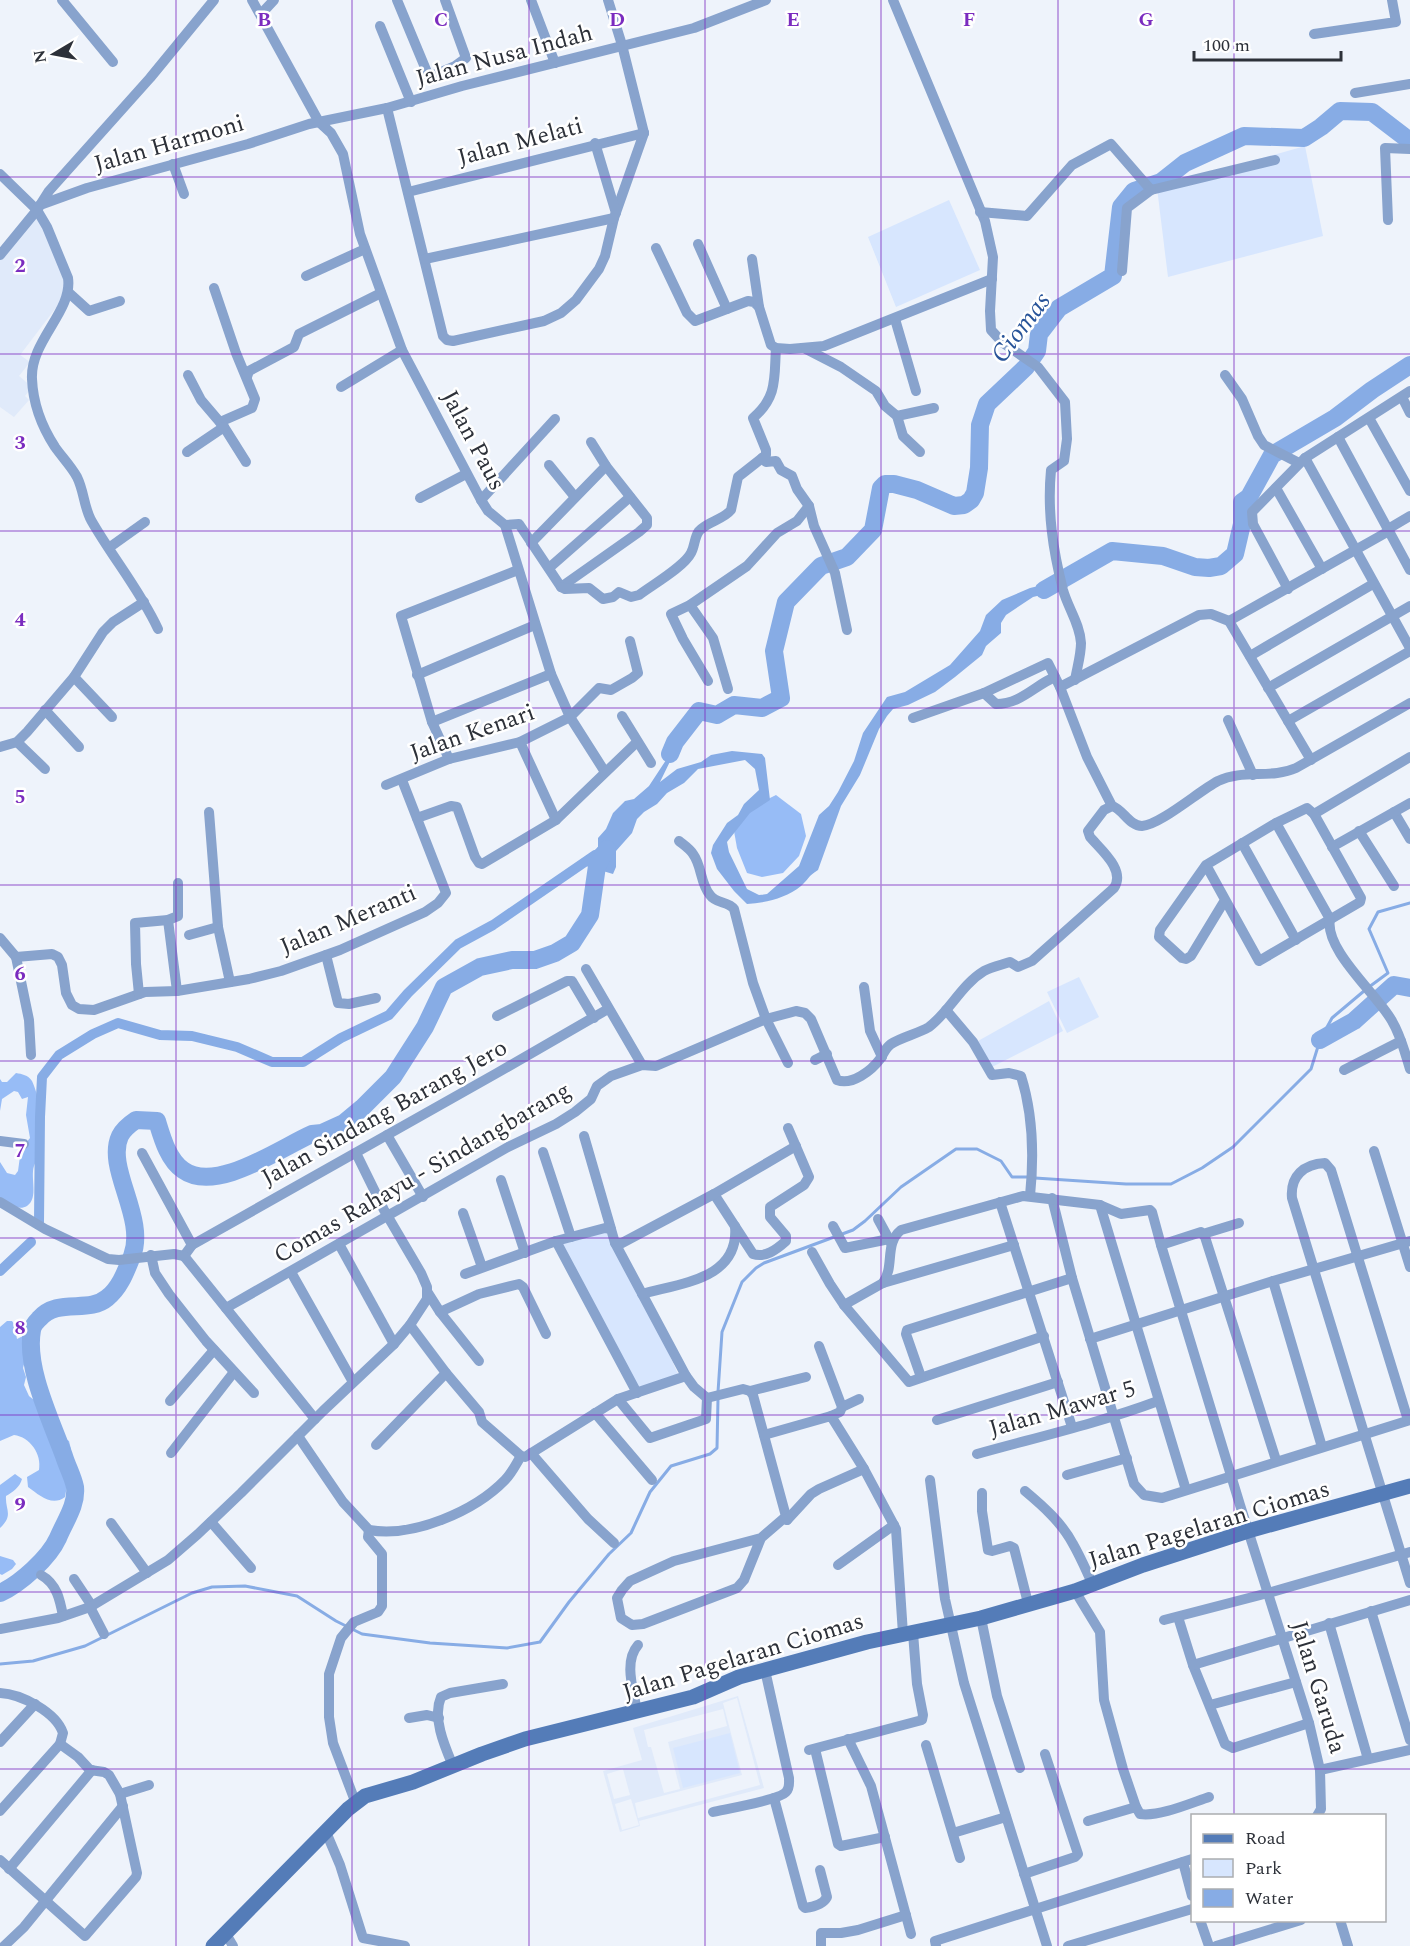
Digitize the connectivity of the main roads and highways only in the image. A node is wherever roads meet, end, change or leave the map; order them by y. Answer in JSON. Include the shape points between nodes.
{"nodes":[{"id":1,"x":1410,"y":1486,"type":"edge"},
{"id":2,"x":230,"y":1940,"type":"edge"},
{"id":3,"x":213,"y":1946,"type":"edge"}],
"edges":[{"from":1,"to":2,"type":"main road","name":"Jalan Pagelaran Ciomas","via":[[1248,1531],[1075,1591],[981,1618],[765,1670],[693,1696],[525,1739],[365,1796],[326,1832]]},
{"from":2,"to":3,"type":"main road","name":"Jalan Pagelaran Ciomas"}]}
